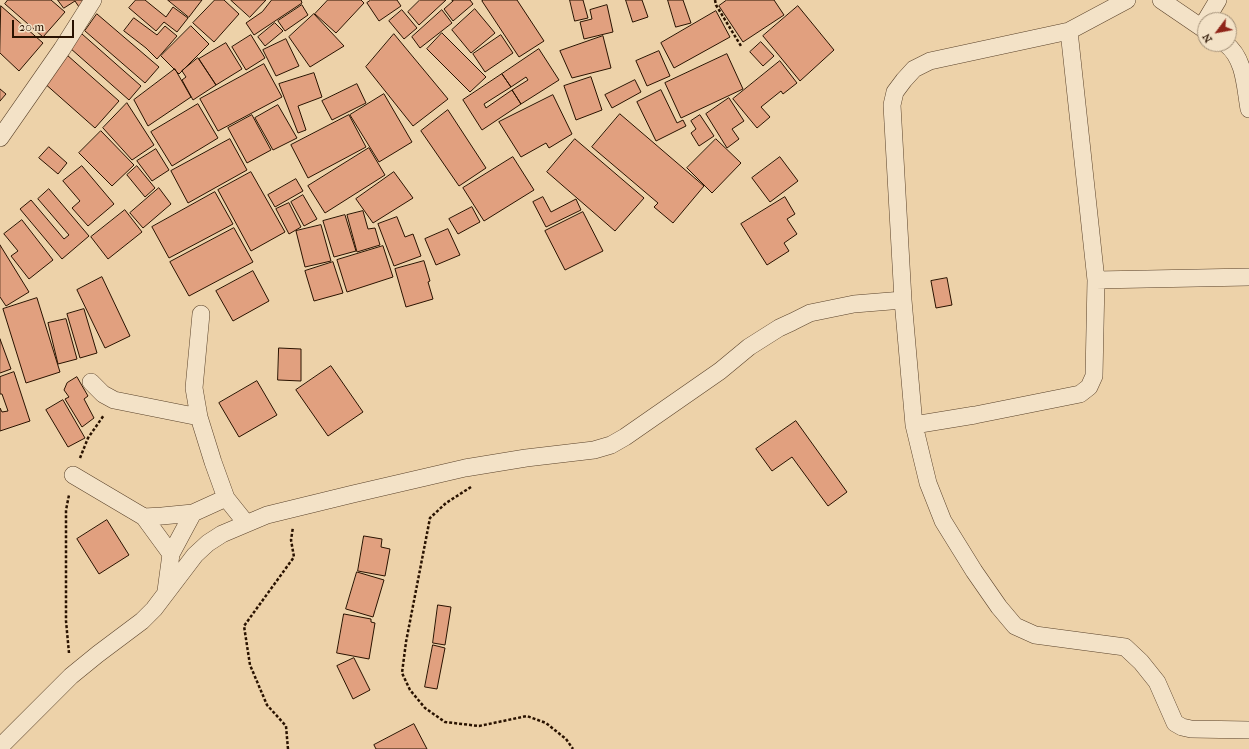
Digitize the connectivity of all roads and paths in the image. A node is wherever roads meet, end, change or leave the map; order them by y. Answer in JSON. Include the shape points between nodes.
{"nodes":[{"id":1,"x":93,"y":0,"type":"edge"},
{"id":2,"x":716,"y":0,"type":"edge"},
{"id":3,"x":1127,"y":0,"type":"edge"},
{"id":4,"x":1161,"y":0,"type":"edge"},
{"id":5,"x":1218,"y":0,"type":"edge"},
{"id":6,"x":1211,"y":12,"type":"edge"},
{"id":7,"x":1197,"y":21,"type":"edge"},
{"id":8,"x":1069,"y":30,"type":"junction"},
{"id":9,"x":741,"y":46,"type":"dead end"},
{"id":10,"x":1233,"y":52,"type":"edge"},
{"id":11,"x":1249,"y":109,"type":"edge"},
{"id":12,"x":0,"y":138,"type":"edge"},
{"id":13,"x":1249,"y":277,"type":"edge"},
{"id":14,"x":1096,"y":280,"type":"junction"},
{"id":15,"x":903,"y":300,"type":"junction"},
{"id":16,"x":201,"y":314,"type":"dead end"},
{"id":17,"x":91,"y":382,"type":"dead end"},
{"id":18,"x":114,"y":400,"type":"junction"},
{"id":19,"x":199,"y":417,"type":"junction"},
{"id":20,"x":914,"y":424,"type":"junction"},
{"id":21,"x":74,"y":475,"type":"junction"},
{"id":22,"x":475,"y":485,"type":"dead end"},
{"id":23,"x":226,"y":498,"type":"junction"},
{"id":24,"x":298,"y":509,"type":"junction"},
{"id":25,"x":192,"y":512,"type":"junction"},
{"id":26,"x":144,"y":517,"type":"junction"},
{"id":27,"x":246,"y":523,"type":"junction"},
{"id":28,"x":171,"y":554,"type":"junction"},
{"id":29,"x":166,"y":593,"type":"junction"},
{"id":30,"x":71,"y":676,"type":"junction"},
{"id":31,"x":1249,"y":730,"type":"edge"},
{"id":32,"x":0,"y":747,"type":"edge"},
{"id":33,"x":288,"y":749,"type":"edge"},
{"id":34,"x":573,"y":749,"type":"edge"}],
"edges":[{"from":1,"to":12,"type":"street"},
{"from":2,"to":9,"type":"path"},
{"from":3,"to":8,"type":"street"},
{"from":4,"to":7,"type":"street"},
{"from":5,"to":6,"type":"street"},
{"from":8,"to":14,"type":"street"},
{"from":8,"to":15,"type":"street","via":[[930,61],[914,69],[896,92],[892,105]]},
{"from":10,"to":11,"type":"street","via":[[1243,71]]},
{"from":13,"to":14,"type":"street"},
{"from":14,"to":20,"type":"street","via":[[1094,376],[1089,387],[1080,394]]},
{"from":15,"to":20,"type":"street"},
{"from":15,"to":24,"type":"street","via":[[854,304],[810,313],[785,325],[749,347],[720,371],[625,438],[611,445],[594,450],[465,468]]},
{"from":16,"to":19,"type":"street","via":[[194,388]]},
{"from":17,"to":18,"type":"street","via":[[103,394]]},
{"from":18,"to":19,"type":"street"},
{"from":18,"to":21,"type":"path","via":[[88,438]]},
{"from":19,"to":23,"type":"street"},
{"from":20,"to":31,"type":"street","via":[[928,483],[943,521],[974,571],[1014,626],[1035,635],[1125,647],[1157,682],[1175,723],[1191,729]]},
{"from":21,"to":26,"type":"street"},
{"from":21,"to":30,"type":"path","via":[[66,510],[66,621]]},
{"from":22,"to":34,"type":"path","via":[[446,503],[430,518],[402,673],[410,690],[425,708],[445,722],[479,726],[527,716],[546,722]]},
{"from":23,"to":25,"type":"street"},
{"from":23,"to":27,"type":"street"},
{"from":24,"to":27,"type":"street","via":[[267,515]]},
{"from":24,"to":33,"type":"path","via":[[291,540],[294,557],[244,626],[250,664],[267,705],[286,726]]},
{"from":25,"to":26,"type":"street"},
{"from":25,"to":28,"type":"street"},
{"from":26,"to":28,"type":"street"},
{"from":27,"to":29,"type":"street","via":[[208,543],[195,555]]},
{"from":28,"to":29,"type":"street"},
{"from":29,"to":30,"type":"street","via":[[142,621]]},
{"from":30,"to":32,"type":"street"}]}
